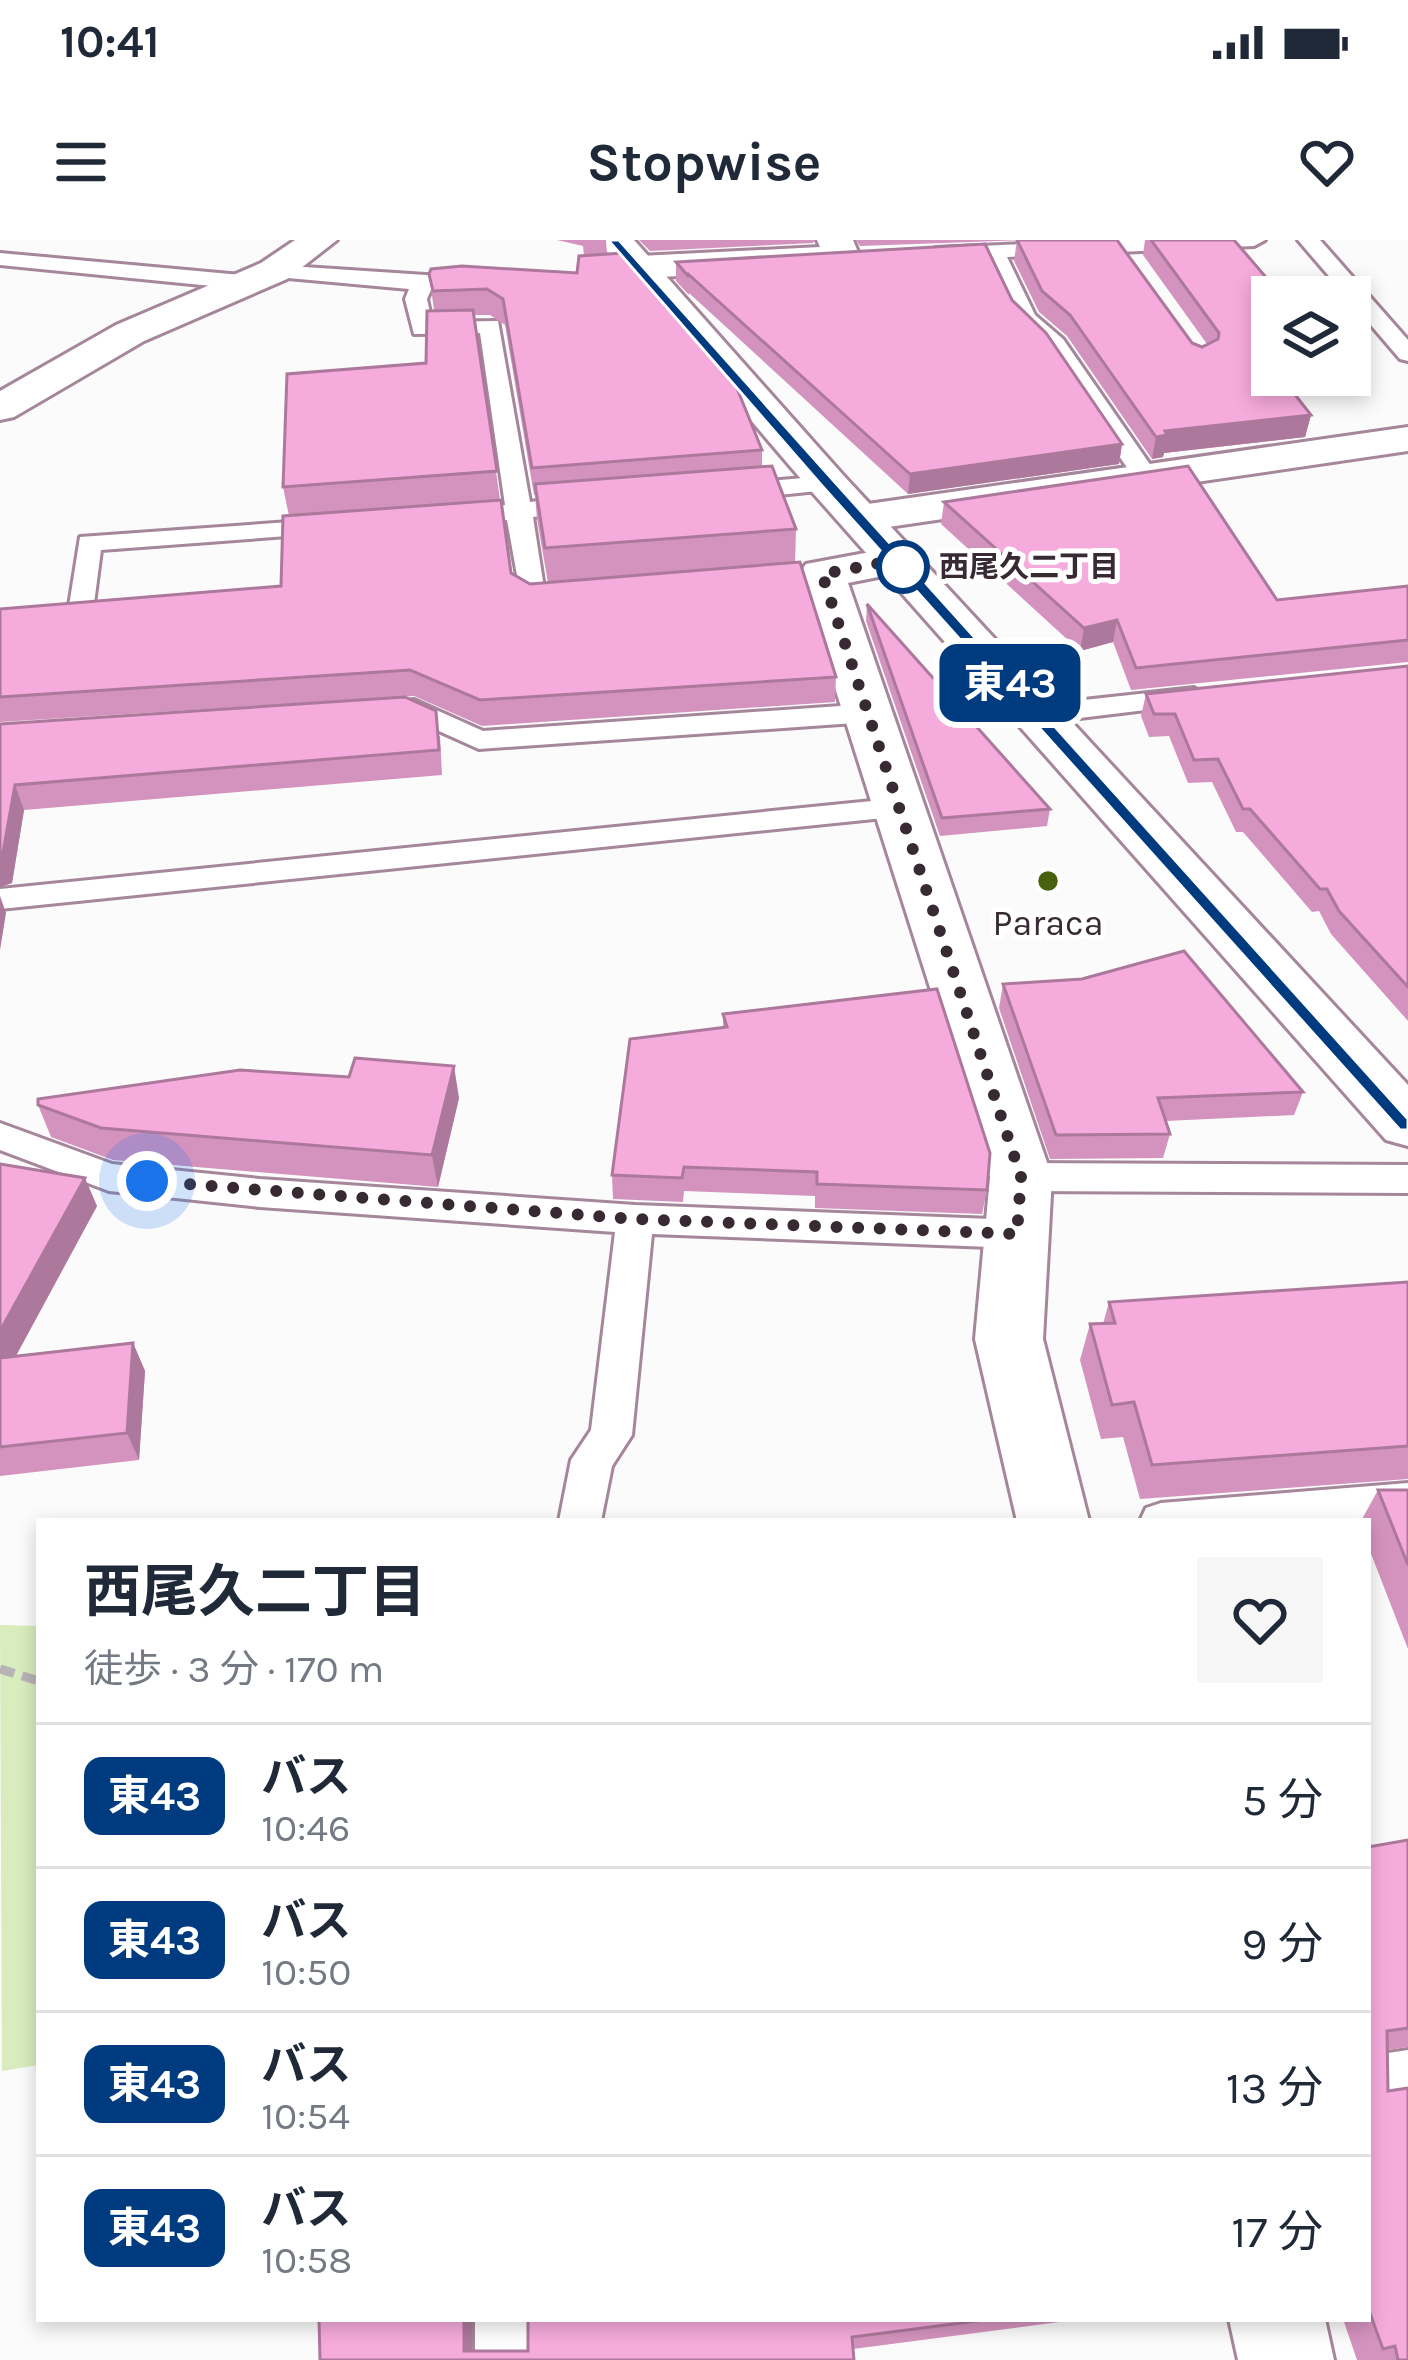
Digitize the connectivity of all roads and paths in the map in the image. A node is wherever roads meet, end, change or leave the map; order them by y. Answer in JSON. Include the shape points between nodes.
{"nodes":[{"id":1,"x":319,"y":240,"type":"edge"},
{"id":2,"x":1254,"y":240,"type":"edge"},
{"id":3,"x":1309,"y":240,"type":"edge"},
{"id":4,"x":847,"y":251,"type":"edge"},
{"id":5,"x":994,"y":251,"type":"junction"},
{"id":6,"x":1124,"y":252,"type":"edge"},
{"id":7,"x":907,"y":255,"type":"edge"},
{"id":8,"x":0,"y":259,"type":"edge"},
{"id":9,"x":620,"y":259,"type":"edge"},
{"id":10,"x":263,"y":277,"type":"junction"},
{"id":11,"x":471,"y":280,"type":"edge"},
{"id":12,"x":422,"y":284,"type":"junction"},
{"id":13,"x":1408,"y":354,"type":"edge"},
{"id":14,"x":0,"y":408,"type":"edge"},
{"id":15,"x":1408,"y":439,"type":"edge"},
{"id":16,"x":1145,"y":476,"type":"junction"},
{"id":17,"x":706,"y":494,"type":"edge"},
{"id":18,"x":610,"y":502,"type":"edge"},
{"id":19,"x":515,"y":509,"type":"junction"},
{"id":20,"x":421,"y":521,"type":"edge"},
{"id":21,"x":862,"y":521,"type":"junction"},
{"id":22,"x":350,"y":526,"type":"edge"},
{"id":23,"x":599,"y":592,"type":"edge"},
{"id":24,"x":0,"y":620,"type":"edge"},
{"id":25,"x":1227,"y":694,"type":"edge"},
{"id":26,"x":368,"y":712,"type":"edge"},
{"id":27,"x":869,"y":713,"type":"junction"},
{"id":28,"x":1038,"y":714,"type":"junction"},
{"id":29,"x":902,"y":808,"type":"junction"},
{"id":30,"x":0,"y":899,"type":"edge"},
{"id":31,"x":1408,"y":1124,"type":"edge"},
{"id":32,"x":0,"y":1136,"type":"edge"},
{"id":33,"x":1021,"y":1177,"type":"junction"},
{"id":34,"x":1408,"y":1178,"type":"edge"},
{"id":35,"x":635,"y":1219,"type":"junction"},
{"id":36,"x":1017,"y":1234,"type":"junction"},
{"id":37,"x":1408,"y":1501,"type":"edge"},
{"id":38,"x":581,"y":1518,"type":"edge"},
{"id":39,"x":1052,"y":1518,"type":"edge"},
{"id":40,"x":1198,"y":1518,"type":"edge"},
{"id":41,"x":0,"y":1669,"type":"edge"},
{"id":42,"x":36,"y":1680,"type":"edge"},
{"id":43,"x":1408,"y":2076,"type":"edge"},
{"id":44,"x":1371,"y":2082,"type":"edge"},
{"id":45,"x":503,"y":2322,"type":"edge"},
{"id":46,"x":1278,"y":2322,"type":"edge"},
{"id":47,"x":503,"y":2360,"type":"edge"},
{"id":48,"x":1286,"y":2360,"type":"edge"}],
"edges":[{"from":1,"to":10,"type":"street"},
{"from":2,"to":6,"type":"lane"},
{"from":3,"to":13,"type":"lane"},
{"from":4,"to":9,"type":"street"},
{"from":5,"to":6,"type":"lane"},
{"from":5,"to":7,"type":"lane"},
{"from":5,"to":16,"type":"lane","via":[[1030,323],[1055,344]]},
{"from":8,"to":10,"type":"lane"},
{"from":9,"to":21,"type":"street"},
{"from":10,"to":12,"type":"lane"},
{"from":10,"to":14,"type":"street","via":[[130,333]]},
{"from":11,"to":12,"type":"lane"},
{"from":12,"to":19,"type":"lane","via":[[422,329],[490,326]]},
{"from":15,"to":16,"type":"street"},
{"from":16,"to":21,"type":"street"},
{"from":17,"to":21,"type":"lane"},
{"from":18,"to":19,"type":"lane"},
{"from":19,"to":20,"type":"lane"},
{"from":19,"to":23,"type":"lane","via":[[532,597]]},
{"from":21,"to":27,"type":"street","via":[[811,575]]},
{"from":21,"to":28,"type":"street"},
{"from":22,"to":24,"type":"lane","via":[[89,544],[82,613]]},
{"from":25,"to":28,"type":"lane"},
{"from":26,"to":27,"type":"lane","via":[[414,709],[479,740]]},
{"from":27,"to":29,"type":"street"},
{"from":28,"to":31,"type":"street"},
{"from":29,"to":30,"type":"lane"},
{"from":29,"to":33,"type":"street"},
{"from":32,"to":35,"type":"lane","via":[[109,1177]]},
{"from":33,"to":34,"type":"lane"},
{"from":33,"to":36,"type":"street"},
{"from":35,"to":36,"type":"lane"},
{"from":35,"to":38,"type":"lane","via":[[611,1435],[592,1460]]},
{"from":36,"to":39,"type":"street","via":[[1010,1339]]},
{"from":37,"to":40,"type":"lane"},
{"from":41,"to":42,"type":"path"},
{"from":43,"to":44,"type":"lane"},
{"from":45,"to":47,"type":"lane"},
{"from":46,"to":48,"type":"street"}]}
